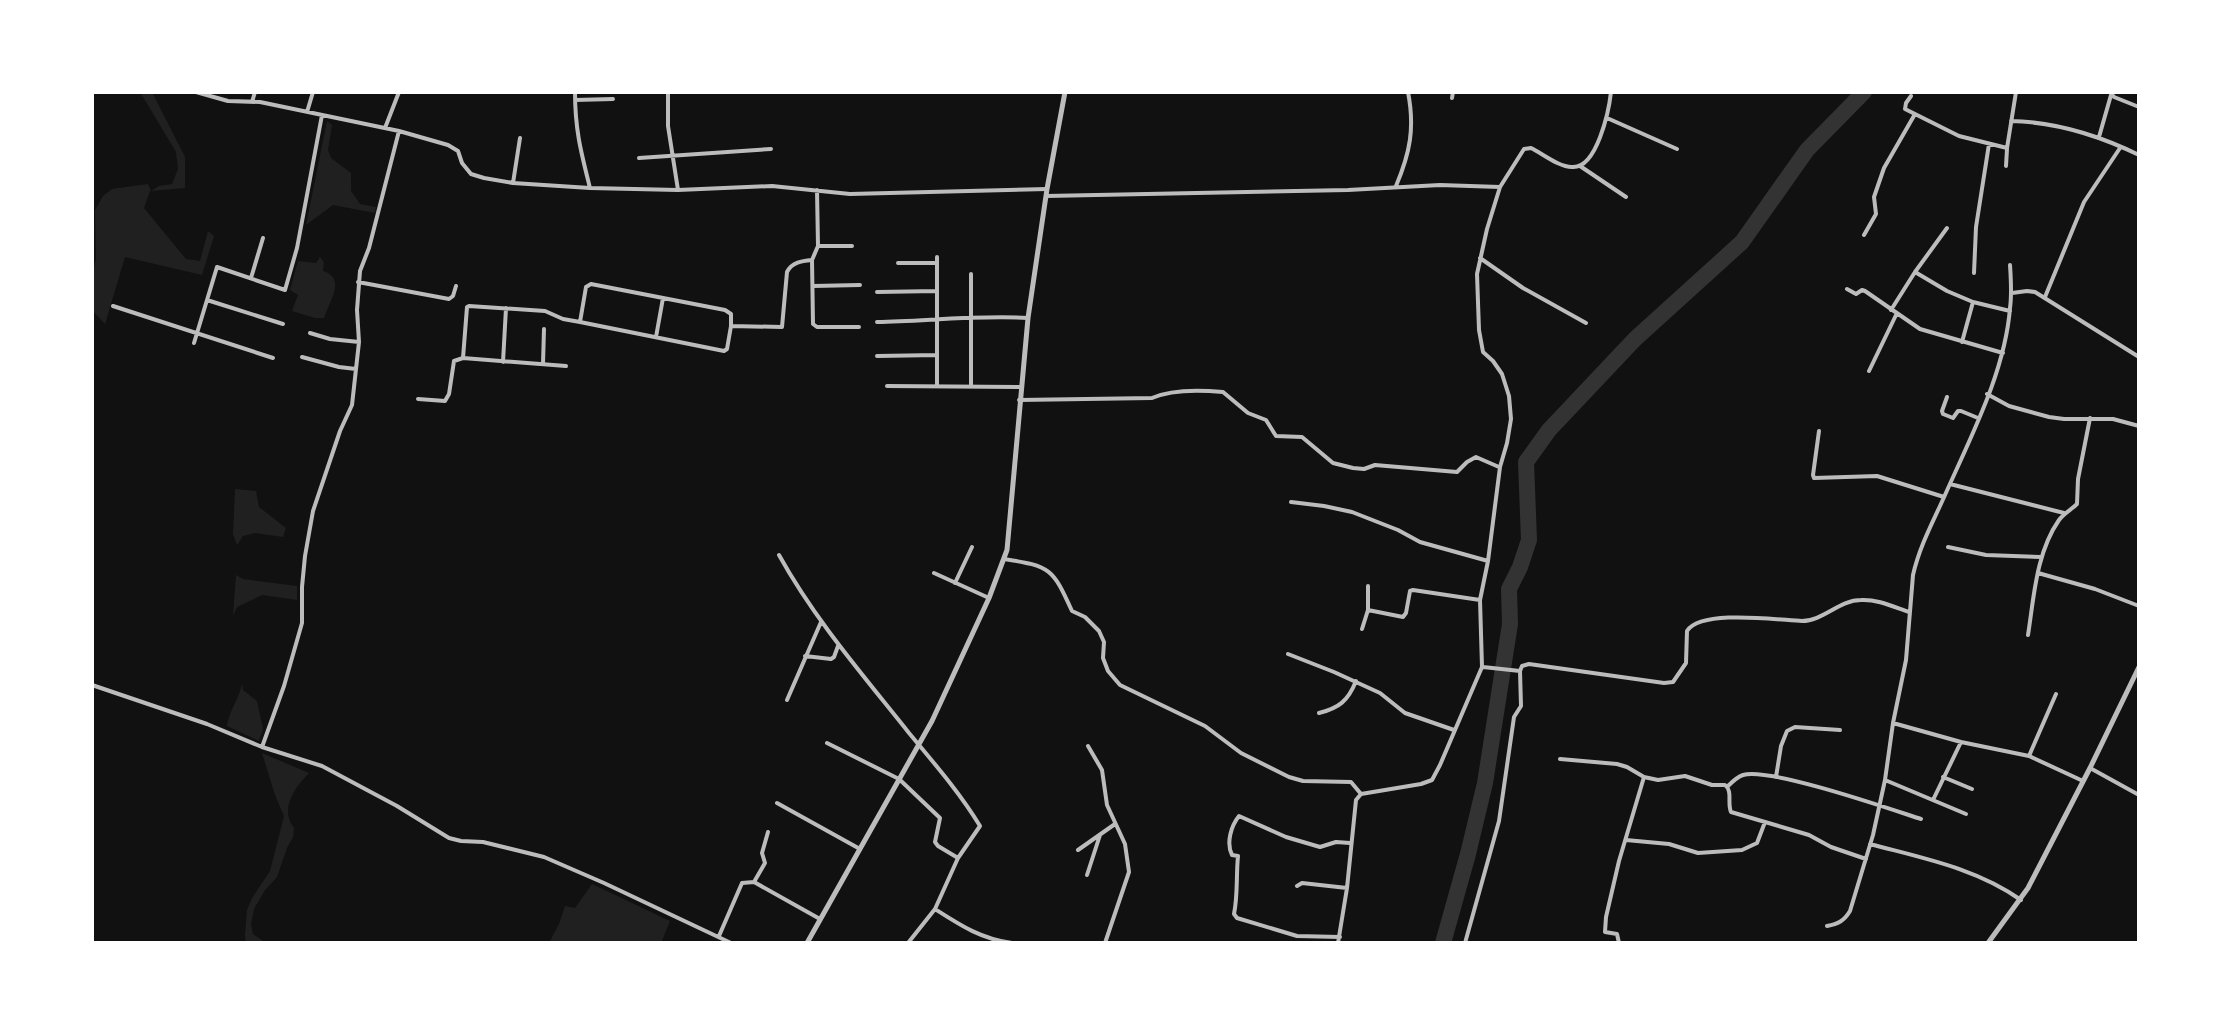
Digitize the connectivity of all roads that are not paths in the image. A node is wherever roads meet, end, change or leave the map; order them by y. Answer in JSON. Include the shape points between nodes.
{"nodes":[{"id":1,"x":196,"y":92,"type":"edge"},
{"id":2,"x":255,"y":92,"type":"edge"},
{"id":3,"x":313,"y":92,"type":"edge"},
{"id":4,"x":399,"y":92,"type":"edge"},
{"id":5,"x":575,"y":92,"type":"edge"},
{"id":6,"x":668,"y":92,"type":"edge"},
{"id":7,"x":1065,"y":92,"type":"edge"},
{"id":8,"x":1408,"y":92,"type":"edge"},
{"id":9,"x":1611,"y":92,"type":"edge"},
{"id":10,"x":2016,"y":92,"type":"edge"},
{"id":11,"x":2111,"y":94,"type":"edge"},
{"id":12,"x":1911,"y":96,"type":"dead end"},
{"id":13,"x":613,"y":99,"type":"dead end"},
{"id":14,"x":575,"y":100,"type":"junction"},
{"id":15,"x":252,"y":102,"type":"junction"},
{"id":16,"x":2139,"y":107,"type":"edge"},
{"id":17,"x":307,"y":112,"type":"junction"},
{"id":18,"x":1915,"y":114,"type":"junction"},
{"id":19,"x":322,"y":115,"type":"junction"},
{"id":20,"x":1607,"y":118,"type":"junction"},
{"id":21,"x":2011,"y":121,"type":"junction"},
{"id":22,"x":385,"y":128,"type":"junction"},
{"id":23,"x":399,"y":131,"type":"junction"},
{"id":24,"x":2099,"y":137,"type":"junction"},
{"id":25,"x":520,"y":138,"type":"dead end"},
{"id":26,"x":1989,"y":144,"type":"junction"},
{"id":27,"x":2007,"y":148,"type":"junction"},
{"id":28,"x":2120,"y":148,"type":"junction"},
{"id":29,"x":771,"y":149,"type":"dead end"},
{"id":30,"x":1677,"y":149,"type":"dead end"},
{"id":31,"x":2139,"y":155,"type":"edge"},
{"id":32,"x":674,"y":157,"type":"junction"},
{"id":33,"x":639,"y":158,"type":"dead end"},
{"id":34,"x":1580,"y":166,"type":"junction"},
{"id":35,"x":2006,"y":166,"type":"dead end"},
{"id":36,"x":513,"y":183,"type":"junction"},
{"id":37,"x":1396,"y":186,"type":"junction"},
{"id":38,"x":1500,"y":187,"type":"junction"},
{"id":39,"x":590,"y":188,"type":"junction"},
{"id":40,"x":678,"y":190,"type":"junction"},
{"id":41,"x":817,"y":190,"type":"junction"},
{"id":42,"x":1047,"y":192,"type":"junction"},
{"id":43,"x":1626,"y":197,"type":"dead end"},
{"id":44,"x":1947,"y":228,"type":"dead end"},
{"id":45,"x":1864,"y":235,"type":"dead end"},
{"id":46,"x":263,"y":238,"type":"dead end"},
{"id":47,"x":818,"y":246,"type":"junction"},
{"id":48,"x":852,"y":246,"type":"dead end"},
{"id":49,"x":937,"y":257,"type":"dead end"},
{"id":50,"x":1480,"y":258,"type":"junction"},
{"id":51,"x":812,"y":260,"type":"junction"},
{"id":52,"x":898,"y":263,"type":"dead end"},
{"id":53,"x":936,"y":263,"type":"junction"},
{"id":54,"x":2010,"y":265,"type":"dead end"},
{"id":55,"x":1915,"y":272,"type":"junction"},
{"id":56,"x":1974,"y":273,"type":"dead end"},
{"id":57,"x":971,"y":274,"type":"dead end"},
{"id":58,"x":251,"y":278,"type":"junction"},
{"id":59,"x":358,"y":282,"type":"junction"},
{"id":60,"x":860,"y":285,"type":"dead end"},
{"id":61,"x":456,"y":286,"type":"dead end"},
{"id":62,"x":813,"y":286,"type":"junction"},
{"id":63,"x":1847,"y":289,"type":"dead end"},
{"id":64,"x":937,"y":291,"type":"junction"},
{"id":65,"x":877,"y":292,"type":"dead end"},
{"id":66,"x":2011,"y":294,"type":"junction"},
{"id":67,"x":2045,"y":297,"type":"junction"},
{"id":68,"x":663,"y":298,"type":"junction"},
{"id":69,"x":207,"y":300,"type":"junction"},
{"id":70,"x":1973,"y":302,"type":"junction"},
{"id":71,"x":113,"y":306,"type":"dead end"},
{"id":72,"x":506,"y":308,"type":"junction"},
{"id":73,"x":1894,"y":311,"type":"junction"},
{"id":74,"x":2010,"y":311,"type":"junction"},
{"id":75,"x":971,"y":317,"type":"junction"},
{"id":76,"x":1028,"y":318,"type":"junction"},
{"id":77,"x":937,"y":321,"type":"junction"},
{"id":78,"x":580,"y":322,"type":"junction"},
{"id":79,"x":877,"y":322,"type":"dead end"},
{"id":80,"x":1586,"y":323,"type":"dead end"},
{"id":81,"x":283,"y":324,"type":"dead end"},
{"id":82,"x":731,"y":326,"type":"junction"},
{"id":83,"x":859,"y":327,"type":"dead end"},
{"id":84,"x":544,"y":329,"type":"dead end"},
{"id":85,"x":197,"y":333,"type":"junction"},
{"id":86,"x":310,"y":333,"type":"dead end"},
{"id":87,"x":656,"y":337,"type":"junction"},
{"id":88,"x":359,"y":342,"type":"junction"},
{"id":89,"x":1962,"y":342,"type":"junction"},
{"id":90,"x":194,"y":343,"type":"dead end"},
{"id":91,"x":2003,"y":353,"type":"junction"},
{"id":92,"x":937,"y":355,"type":"junction"},
{"id":93,"x":877,"y":356,"type":"dead end"},
{"id":94,"x":302,"y":357,"type":"dead end"},
{"id":95,"x":2139,"y":357,"type":"edge"},
{"id":96,"x":273,"y":358,"type":"dead end"},
{"id":97,"x":463,"y":358,"type":"junction"},
{"id":98,"x":503,"y":362,"type":"junction"},
{"id":99,"x":543,"y":364,"type":"junction"},
{"id":100,"x":566,"y":366,"type":"dead end"},
{"id":101,"x":356,"y":369,"type":"junction"},
{"id":102,"x":1869,"y":371,"type":"dead end"},
{"id":103,"x":887,"y":386,"type":"dead end"},
{"id":104,"x":937,"y":387,"type":"junction"},
{"id":105,"x":971,"y":387,"type":"junction"},
{"id":106,"x":1021,"y":387,"type":"junction"},
{"id":107,"x":1987,"y":394,"type":"junction"},
{"id":108,"x":1947,"y":397,"type":"dead end"},
{"id":109,"x":418,"y":399,"type":"dead end"},
{"id":110,"x":1019,"y":400,"type":"junction"},
{"id":111,"x":1978,"y":418,"type":"junction"},
{"id":112,"x":2090,"y":418,"type":"junction"},
{"id":113,"x":2139,"y":426,"type":"edge"},
{"id":114,"x":1819,"y":431,"type":"dead end"},
{"id":115,"x":1500,"y":467,"type":"junction"},
{"id":116,"x":1950,"y":484,"type":"junction"},
{"id":117,"x":1944,"y":497,"type":"junction"},
{"id":118,"x":1291,"y":502,"type":"dead end"},
{"id":119,"x":2064,"y":513,"type":"junction"},
{"id":120,"x":972,"y":547,"type":"dead end"},
{"id":121,"x":1948,"y":547,"type":"dead end"},
{"id":122,"x":779,"y":555,"type":"dead end"},
{"id":123,"x":2041,"y":557,"type":"junction"},
{"id":124,"x":1004,"y":559,"type":"junction"},
{"id":125,"x":1488,"y":561,"type":"junction"},
{"id":126,"x":934,"y":573,"type":"dead end"},
{"id":127,"x":2038,"y":573,"type":"junction"},
{"id":128,"x":955,"y":583,"type":"junction"},
{"id":129,"x":1368,"y":586,"type":"dead end"},
{"id":130,"x":989,"y":598,"type":"junction"},
{"id":131,"x":1480,"y":600,"type":"junction"},
{"id":132,"x":2139,"y":606,"type":"edge"},
{"id":133,"x":1368,"y":610,"type":"junction"},
{"id":134,"x":1909,"y":612,"type":"junction"},
{"id":135,"x":821,"y":622,"type":"junction"},
{"id":136,"x":1362,"y":629,"type":"dead end"},
{"id":137,"x":2028,"y":635,"type":"dead end"},
{"id":138,"x":838,"y":646,"type":"junction"},
{"id":139,"x":1288,"y":654,"type":"dead end"},
{"id":140,"x":805,"y":656,"type":"junction"},
{"id":141,"x":2139,"y":667,"type":"edge"},
{"id":142,"x":1485,"y":668,"type":"junction"},
{"id":143,"x":1520,"y":671,"type":"junction"},
{"id":144,"x":2137,"y":676,"type":"edge"},
{"id":145,"x":1356,"y":681,"type":"junction"},
{"id":146,"x":92,"y":685,"type":"edge"},
{"id":147,"x":2056,"y":694,"type":"dead end"},
{"id":148,"x":787,"y":700,"type":"dead end"},
{"id":149,"x":1319,"y":713,"type":"dead end"},
{"id":150,"x":1893,"y":723,"type":"junction"},
{"id":151,"x":1454,"y":730,"type":"junction"},
{"id":152,"x":1840,"y":730,"type":"dead end"},
{"id":153,"x":1961,"y":742,"type":"junction"},
{"id":154,"x":827,"y":743,"type":"dead end"},
{"id":155,"x":919,"y":744,"type":"junction"},
{"id":156,"x":1088,"y":746,"type":"dead end"},
{"id":157,"x":262,"y":747,"type":"junction"},
{"id":158,"x":2029,"y":756,"type":"junction"},
{"id":159,"x":1560,"y":759,"type":"dead end"},
{"id":160,"x":2090,"y":768,"type":"junction"},
{"id":161,"x":1644,"y":777,"type":"junction"},
{"id":162,"x":1776,"y":777,"type":"junction"},
{"id":163,"x":1943,"y":777,"type":"junction"},
{"id":164,"x":899,"y":779,"type":"junction"},
{"id":165,"x":1885,"y":780,"type":"junction"},
{"id":166,"x":2083,"y":781,"type":"junction"},
{"id":167,"x":1728,"y":786,"type":"junction"},
{"id":168,"x":1972,"y":789,"type":"dead end"},
{"id":169,"x":1361,"y":794,"type":"junction"},
{"id":170,"x":2139,"y":795,"type":"edge"},
{"id":171,"x":1933,"y":800,"type":"junction"},
{"id":172,"x":777,"y":803,"type":"dead end"},
{"id":173,"x":1880,"y":806,"type":"junction"},
{"id":174,"x":1966,"y":814,"type":"dead end"},
{"id":175,"x":1921,"y":819,"type":"dead end"},
{"id":176,"x":1765,"y":822,"type":"junction"},
{"id":177,"x":1115,"y":824,"type":"junction"},
{"id":178,"x":768,"y":832,"type":"dead end"},
{"id":179,"x":1101,"y":833,"type":"junction"},
{"id":180,"x":1625,"y":840,"type":"junction"},
{"id":181,"x":1350,"y":843,"type":"junction"},
{"id":182,"x":1870,"y":844,"type":"junction"},
{"id":183,"x":860,"y":849,"type":"junction"},
{"id":184,"x":1078,"y":850,"type":"dead end"},
{"id":185,"x":958,"y":858,"type":"junction"},
{"id":186,"x":1866,"y":859,"type":"junction"},
{"id":187,"x":1087,"y":875,"type":"dead end"},
{"id":188,"x":754,"y":882,"type":"junction"},
{"id":189,"x":1297,"y":886,"type":"dead end"},
{"id":190,"x":1347,"y":888,"type":"junction"},
{"id":191,"x":2021,"y":900,"type":"junction"},
{"id":192,"x":935,"y":909,"type":"junction"},
{"id":193,"x":820,"y":919,"type":"junction"},
{"id":194,"x":1827,"y":926,"type":"dead end"},
{"id":195,"x":719,"y":937,"type":"junction"},
{"id":196,"x":1339,"y":940,"type":"edge"},
{"id":197,"x":994,"y":942,"type":"edge"},
{"id":198,"x":731,"y":943,"type":"edge"},
{"id":199,"x":807,"y":943,"type":"edge"},
{"id":200,"x":908,"y":943,"type":"edge"},
{"id":201,"x":1012,"y":943,"type":"edge"},
{"id":202,"x":1105,"y":943,"type":"edge"},
{"id":203,"x":1465,"y":943,"type":"edge"},
{"id":204,"x":1619,"y":943,"type":"edge"},
{"id":205,"x":1988,"y":943,"type":"edge"}],
"edges":[{"from":1,"to":15,"type":"street"},
{"from":2,"to":15,"type":"street"},
{"from":3,"to":17,"type":"street"},
{"from":4,"to":22,"type":"street"},
{"from":5,"to":14,"type":"street"},
{"from":6,"to":32,"type":"street"},
{"from":7,"to":42,"type":"street"},
{"from":8,"to":37,"type":"street","via":[[1413,127]]},
{"from":9,"to":20,"type":"street"},
{"from":10,"to":21,"type":"street"},
{"from":11,"to":16,"type":"street"},
{"from":11,"to":24,"type":"street"},
{"from":12,"to":18,"type":"street","via":[[1905,107]]},
{"from":13,"to":14,"type":"street"},
{"from":14,"to":39,"type":"street","via":[[577,137]]},
{"from":15,"to":17,"type":"street"},
{"from":17,"to":19,"type":"street"},
{"from":18,"to":26,"type":"street"},
{"from":18,"to":45,"type":"street","via":[[1884,168],[1874,197],[1876,214]]},
{"from":19,"to":22,"type":"street"},
{"from":19,"to":58,"type":"street","via":[[285,290]]},
{"from":20,"to":30,"type":"street"},
{"from":20,"to":34,"type":"street","via":[[1601,138]]},
{"from":21,"to":24,"type":"street","via":[[2057,125]]},
{"from":21,"to":27,"type":"street"},
{"from":22,"to":23,"type":"street"},
{"from":23,"to":36,"type":"street","via":[[454,148],[471,174]]},
{"from":23,"to":59,"type":"street"},
{"from":24,"to":28,"type":"street"},
{"from":25,"to":36,"type":"street"},
{"from":26,"to":27,"type":"street"},
{"from":26,"to":56,"type":"street"},
{"from":27,"to":35,"type":"street"},
{"from":28,"to":31,"type":"street"},
{"from":28,"to":67,"type":"street","via":[[2084,202]]},
{"from":29,"to":32,"type":"street"},
{"from":32,"to":33,"type":"street"},
{"from":32,"to":40,"type":"street"},
{"from":34,"to":38,"type":"street","via":[[1565,166],[1528,148]]},
{"from":34,"to":43,"type":"street"},
{"from":36,"to":39,"type":"street"},
{"from":37,"to":38,"type":"street"},
{"from":37,"to":42,"type":"street"},
{"from":38,"to":50,"type":"street"},
{"from":39,"to":40,"type":"street"},
{"from":40,"to":41,"type":"street"},
{"from":41,"to":42,"type":"street"},
{"from":41,"to":47,"type":"street"},
{"from":42,"to":76,"type":"street"},
{"from":44,"to":55,"type":"street"},
{"from":46,"to":58,"type":"street"},
{"from":47,"to":48,"type":"street"},
{"from":47,"to":51,"type":"street"},
{"from":49,"to":53,"type":"street"},
{"from":50,"to":80,"type":"street"},
{"from":50,"to":115,"type":"street","via":[[1477,300],[1483,352],[1502,374],[1511,404]]},
{"from":51,"to":62,"type":"street"},
{"from":51,"to":82,"type":"street","via":[[798,262],[787,272],[782,327]]},
{"from":52,"to":53,"type":"street"},
{"from":53,"to":64,"type":"street"},
{"from":54,"to":66,"type":"street"},
{"from":55,"to":70,"type":"street"},
{"from":55,"to":73,"type":"street"},
{"from":57,"to":75,"type":"street"},
{"from":58,"to":69,"type":"street","via":[[217,267]]},
{"from":59,"to":61,"type":"street","via":[[449,299]]},
{"from":59,"to":88,"type":"street"},
{"from":60,"to":62,"type":"street"},
{"from":62,"to":83,"type":"street","via":[[814,326]]},
{"from":63,"to":73,"type":"street","via":[[1865,291]]},
{"from":64,"to":65,"type":"street"},
{"from":64,"to":77,"type":"street"},
{"from":66,"to":67,"type":"street","via":[[2031,291]]},
{"from":66,"to":74,"type":"street"},
{"from":67,"to":95,"type":"street"},
{"from":68,"to":78,"type":"street","via":[[588,284]]},
{"from":68,"to":82,"type":"street","via":[[725,310],[731,314]]},
{"from":68,"to":87,"type":"street"},
{"from":69,"to":81,"type":"street"},
{"from":69,"to":85,"type":"street"},
{"from":70,"to":74,"type":"street"},
{"from":70,"to":89,"type":"street"},
{"from":71,"to":85,"type":"street"},
{"from":72,"to":78,"type":"street","via":[[545,311]]},
{"from":72,"to":97,"type":"street","via":[[467,307]]},
{"from":72,"to":98,"type":"street"},
{"from":73,"to":89,"type":"street","via":[[1920,329]]},
{"from":73,"to":102,"type":"street"},
{"from":74,"to":91,"type":"street"},
{"from":75,"to":76,"type":"street"},
{"from":75,"to":77,"type":"street"},
{"from":75,"to":105,"type":"street"},
{"from":76,"to":106,"type":"street"},
{"from":77,"to":79,"type":"street"},
{"from":77,"to":92,"type":"street"},
{"from":78,"to":87,"type":"street"},
{"from":82,"to":87,"type":"street","via":[[724,351]]},
{"from":84,"to":99,"type":"street"},
{"from":85,"to":90,"type":"street"},
{"from":85,"to":96,"type":"street"},
{"from":86,"to":88,"type":"street"},
{"from":88,"to":101,"type":"street"},
{"from":89,"to":91,"type":"street"},
{"from":91,"to":107,"type":"street"},
{"from":92,"to":93,"type":"street"},
{"from":92,"to":104,"type":"street"},
{"from":94,"to":101,"type":"street"},
{"from":97,"to":98,"type":"street"},
{"from":97,"to":109,"type":"street","via":[[454,361],[448,399]]},
{"from":98,"to":99,"type":"street"},
{"from":99,"to":100,"type":"street"},
{"from":101,"to":157,"type":"street","via":[[352,405],[313,511],[302,623]]},
{"from":103,"to":104,"type":"street"},
{"from":104,"to":105,"type":"street"},
{"from":105,"to":106,"type":"street"},
{"from":106,"to":110,"type":"street"},
{"from":107,"to":111,"type":"street"},
{"from":107,"to":112,"type":"street","via":[[2049,417]]},
{"from":108,"to":111,"type":"street","via":[[1943,414],[1953,418],[1961,411]]},
{"from":110,"to":115,"type":"street","via":[[1223,392],[1266,420],[1276,436],[1302,437],[1341,465],[1457,472],[1476,457]]},
{"from":110,"to":124,"type":"street"},
{"from":111,"to":116,"type":"street"},
{"from":112,"to":113,"type":"street"},
{"from":112,"to":119,"type":"street","via":[[2076,505]]},
{"from":114,"to":117,"type":"street","via":[[1814,478],[1877,476]]},
{"from":115,"to":125,"type":"street"},
{"from":116,"to":117,"type":"street"},
{"from":116,"to":119,"type":"street"},
{"from":117,"to":134,"type":"street","via":[[1920,549]]},
{"from":118,"to":125,"type":"street","via":[[1352,512],[1420,542]]},
{"from":119,"to":123,"type":"street"},
{"from":120,"to":128,"type":"street"},
{"from":121,"to":123,"type":"street"},
{"from":122,"to":135,"type":"street"},
{"from":123,"to":127,"type":"street"},
{"from":124,"to":130,"type":"street"},
{"from":124,"to":169,"type":"street","via":[[1042,566],[1055,577],[1072,611],[1099,631],[1108,671],[1120,685],[1205,726],[1271,769],[1303,781],[1349,782]]},
{"from":125,"to":131,"type":"street"},
{"from":126,"to":128,"type":"street"},
{"from":127,"to":132,"type":"street"},
{"from":127,"to":137,"type":"street"},
{"from":128,"to":130,"type":"street"},
{"from":129,"to":133,"type":"street"},
{"from":130,"to":155,"type":"street"},
{"from":131,"to":133,"type":"street","via":[[1413,590],[1403,617]]},
{"from":131,"to":142,"type":"street"},
{"from":133,"to":136,"type":"street"},
{"from":134,"to":143,"type":"street","via":[[1860,600],[1809,621],[1743,616],[1694,623],[1687,631],[1686,663],[1673,682],[1529,664]]},
{"from":134,"to":150,"type":"street"},
{"from":135,"to":138,"type":"street"},
{"from":135,"to":140,"type":"street"},
{"from":138,"to":140,"type":"street","via":[[831,659]]},
{"from":138,"to":155,"type":"street"},
{"from":139,"to":145,"type":"street"},
{"from":140,"to":148,"type":"street"},
{"from":141,"to":144,"type":"street"},
{"from":142,"to":143,"type":"street"},
{"from":142,"to":151,"type":"street"},
{"from":143,"to":203,"type":"street","via":[[1521,706],[1514,717],[1499,821]]},
{"from":144,"to":160,"type":"street"},
{"from":145,"to":149,"type":"street","via":[[1337,709]]},
{"from":145,"to":151,"type":"street","via":[[1405,713]]},
{"from":146,"to":157,"type":"street"},
{"from":147,"to":158,"type":"street"},
{"from":150,"to":153,"type":"street"},
{"from":150,"to":165,"type":"street"},
{"from":151,"to":169,"type":"street","via":[[1432,780]]},
{"from":152,"to":162,"type":"street","via":[[1787,731]]},
{"from":153,"to":158,"type":"street"},
{"from":153,"to":163,"type":"street"},
{"from":154,"to":164,"type":"street"},
{"from":155,"to":164,"type":"street"},
{"from":155,"to":185,"type":"street","via":[[980,826]]},
{"from":156,"to":177,"type":"street","via":[[1102,770]]},
{"from":157,"to":195,"type":"street","via":[[322,766],[449,838],[544,857]]},
{"from":158,"to":166,"type":"street"},
{"from":159,"to":161,"type":"street","via":[[1617,764]]},
{"from":160,"to":166,"type":"street"},
{"from":160,"to":170,"type":"street"},
{"from":161,"to":167,"type":"street","via":[[1685,776]]},
{"from":161,"to":180,"type":"street"},
{"from":162,"to":167,"type":"street","via":[[1746,774]]},
{"from":162,"to":173,"type":"street"},
{"from":163,"to":168,"type":"street"},
{"from":163,"to":171,"type":"street"},
{"from":164,"to":183,"type":"street"},
{"from":164,"to":185,"type":"street","via":[[940,818],[935,842]]},
{"from":165,"to":171,"type":"street"},
{"from":165,"to":173,"type":"street"},
{"from":166,"to":191,"type":"street"},
{"from":167,"to":176,"type":"street","via":[[1731,812]]},
{"from":169,"to":181,"type":"street"},
{"from":171,"to":174,"type":"street"},
{"from":172,"to":183,"type":"street"},
{"from":173,"to":175,"type":"street"},
{"from":173,"to":182,"type":"street"},
{"from":176,"to":180,"type":"street","via":[[1757,843],[1742,850],[1698,853]]},
{"from":176,"to":186,"type":"street"},
{"from":177,"to":179,"type":"street"},
{"from":177,"to":202,"type":"street","via":[[1130,868]]},
{"from":178,"to":188,"type":"street","via":[[765,863]]},
{"from":179,"to":184,"type":"street"},
{"from":179,"to":187,"type":"street"},
{"from":180,"to":204,"type":"street","via":[[1604,929],[1617,934]]},
{"from":181,"to":190,"type":"street"},
{"from":181,"to":196,"type":"street","via":[[1320,847],[1239,816],[1229,840],[1232,855],[1238,856],[1237,918],[1297,936]]},
{"from":182,"to":186,"type":"street"},
{"from":182,"to":191,"type":"street","via":[[1971,873]]},
{"from":183,"to":193,"type":"street"},
{"from":185,"to":192,"type":"street"},
{"from":186,"to":194,"type":"street","via":[[1846,918]]},
{"from":188,"to":193,"type":"street"},
{"from":188,"to":195,"type":"street","via":[[742,883]]},
{"from":189,"to":190,"type":"street"},
{"from":190,"to":196,"type":"street"},
{"from":191,"to":205,"type":"street"},
{"from":192,"to":197,"type":"street"},
{"from":192,"to":200,"type":"street"},
{"from":193,"to":199,"type":"street"},
{"from":195,"to":198,"type":"street"},
{"from":197,"to":201,"type":"street"}]}
